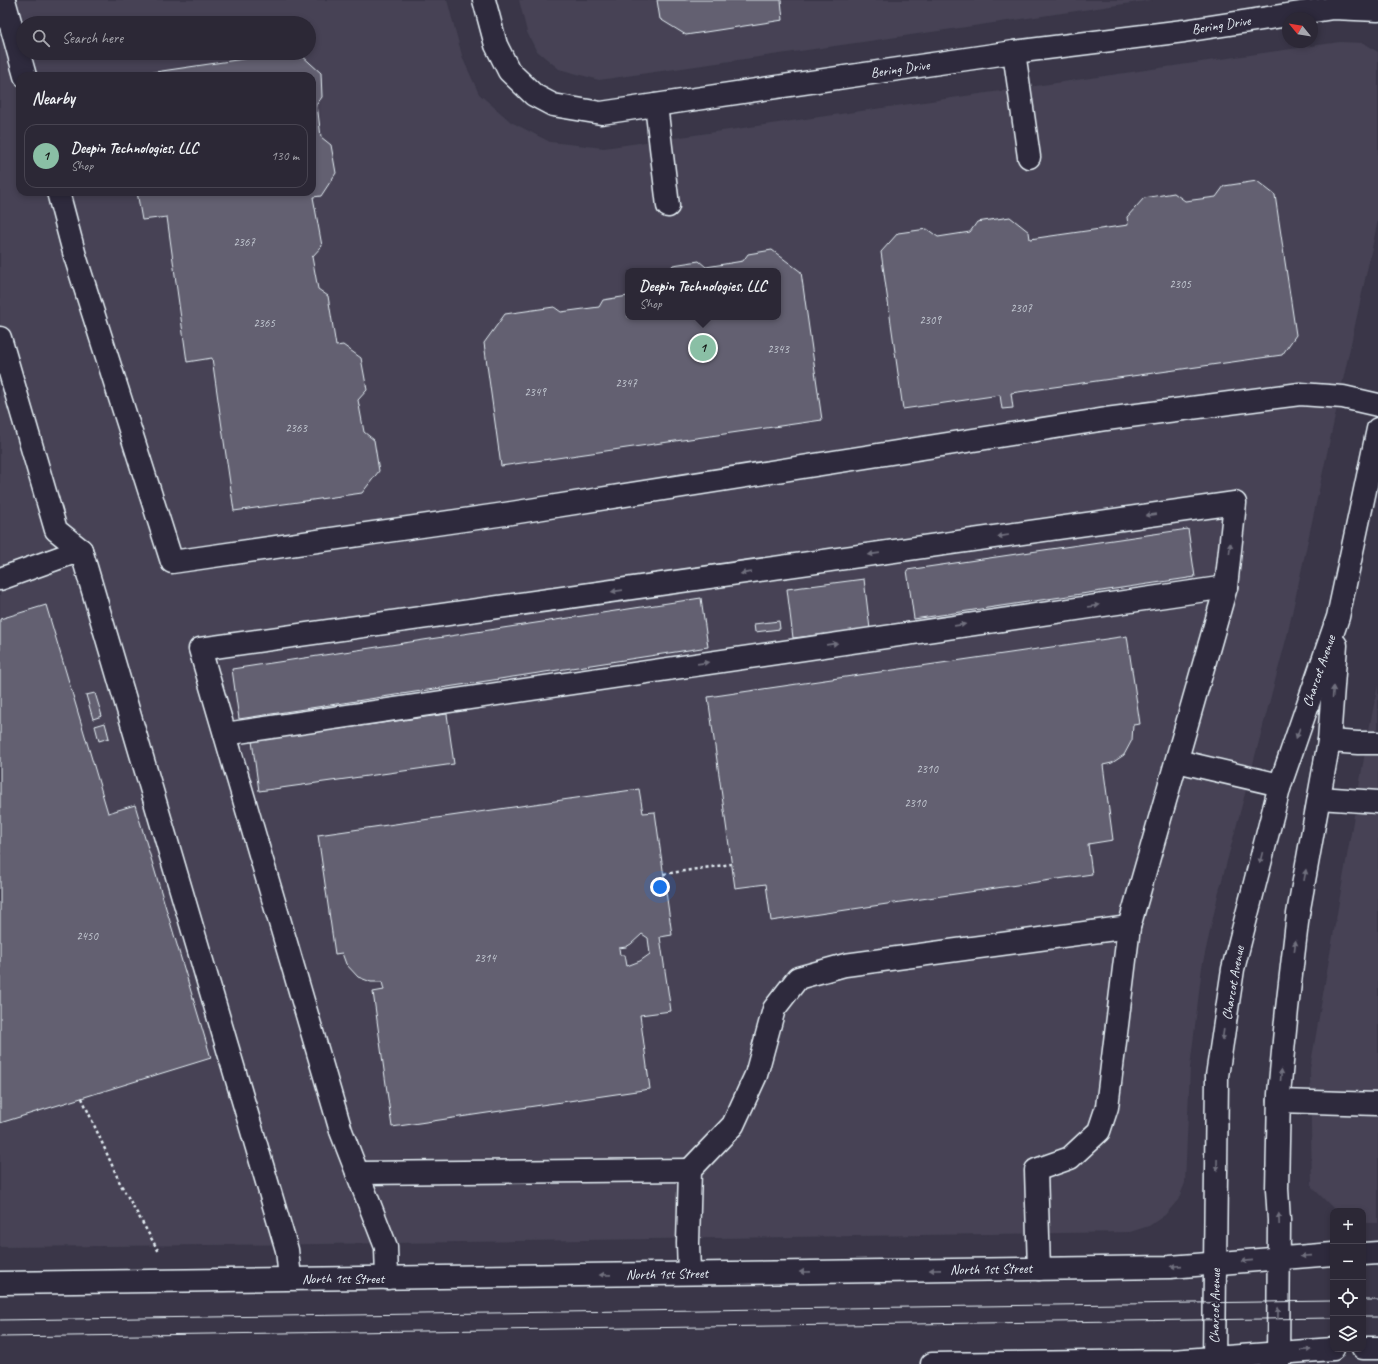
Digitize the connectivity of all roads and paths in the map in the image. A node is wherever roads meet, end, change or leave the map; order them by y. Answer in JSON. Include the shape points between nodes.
{"nodes":[{"id":1,"x":4,"y":0,"type":"edge"},
{"id":2,"x":484,"y":0,"type":"edge"},
{"id":3,"x":1378,"y":10,"type":"edge"},
{"id":4,"x":16,"y":43,"type":"edge"},
{"id":5,"x":1014,"y":52,"type":"junction"},
{"id":6,"x":21,"y":60,"type":"edge"},
{"id":7,"x":24,"y":72,"type":"edge"},
{"id":8,"x":656,"y":105,"type":"junction"},
{"id":9,"x":1029,"y":157,"type":"dead end"},
{"id":10,"x":59,"y":196,"type":"edge"},
{"id":11,"x":668,"y":206,"type":"dead end"},
{"id":12,"x":0,"y":338,"type":"edge"},
{"id":13,"x":1378,"y":406,"type":"edge"},
{"id":14,"x":1378,"y":429,"type":"edge"},
{"id":15,"x":81,"y":550,"type":"junction"},
{"id":16,"x":0,"y":579,"type":"edge"},
{"id":17,"x":1226,"y":587,"type":"junction"},
{"id":18,"x":1338,"y":617,"type":"junction"},
{"id":19,"x":225,"y":734,"type":"junction"},
{"id":20,"x":1329,"y":741,"type":"junction"},
{"id":21,"x":1378,"y":743,"type":"edge"},
{"id":22,"x":1177,"y":761,"type":"junction"},
{"id":23,"x":1280,"y":785,"type":"junction"},
{"id":24,"x":1319,"y":798,"type":"junction"},
{"id":25,"x":1378,"y":802,"type":"edge"},
{"id":26,"x":731,"y":864,"type":"dead end"},
{"id":27,"x":664,"y":874,"type":"dead end"},
{"id":28,"x":1129,"y":927,"type":"junction"},
{"id":29,"x":82,"y":1098,"type":"dead end"},
{"id":30,"x":1279,"y":1101,"type":"junction"},
{"id":31,"x":1378,"y":1104,"type":"edge"},
{"id":32,"x":690,"y":1170,"type":"junction"},
{"id":33,"x":357,"y":1173,"type":"junction"},
{"id":34,"x":159,"y":1252,"type":"dead end"},
{"id":35,"x":1378,"y":1253,"type":"edge"},
{"id":36,"x":1330,"y":1254,"type":"edge"},
{"id":37,"x":1366,"y":1254,"type":"edge"},
{"id":38,"x":1279,"y":1258,"type":"junction"},
{"id":39,"x":1215,"y":1264,"type":"junction"},
{"id":40,"x":1039,"y":1269,"type":"junction"},
{"id":41,"x":689,"y":1273,"type":"junction"},
{"id":42,"x":290,"y":1278,"type":"junction"},
{"id":43,"x":387,"y":1278,"type":"junction"},
{"id":44,"x":0,"y":1283,"type":"edge"},
{"id":45,"x":1366,"y":1348,"type":"edge"},
{"id":46,"x":1378,"y":1348,"type":"edge"},
{"id":47,"x":1330,"y":1349,"type":"edge"},
{"id":48,"x":1278,"y":1358,"type":"edge"},
{"id":49,"x":1214,"y":1361,"type":"edge"},
{"id":50,"x":932,"y":1364,"type":"edge"}],
"edges":[{"from":1,"to":4,"type":"main road"},
{"from":2,"to":8,"type":"main road","name":"Bering Drive","via":[[496,45],[509,71],[534,95],[554,105],[601,113]]},
{"from":3,"to":5,"type":"main road","name":"Bering Drive","via":[[1333,8],[1184,31]]},
{"from":5,"to":8,"type":"main road","name":"Bering Drive"},
{"from":5,"to":9,"type":"main road"},
{"from":6,"to":7,"type":"main road"},
{"from":8,"to":11,"type":"main road"},
{"from":10,"to":13,"type":"main road","via":[[75,256],[172,562],[505,514],[1114,418],[1300,394],[1343,397]]},
{"from":12,"to":15,"type":"main road","via":[[56,530]]},
{"from":14,"to":18,"type":"main road","name":"Charcot Avenue"},
{"from":15,"to":16,"type":"main road"},
{"from":15,"to":42,"type":"main road","via":[[285,1243]]},
{"from":19,"to":17,"type":"main road","one_way":true},
{"from":17,"to":19,"type":"main road","one_way":true,"via":[[1235,503],[200,649]]},
{"from":17,"to":22,"type":"main road"},
{"from":20,"to":18,"type":"main road","name":"Charcot Avenue","one_way":true},
{"from":18,"to":23,"type":"main road","name":"Charcot Avenue","one_way":true},
{"from":19,"to":33,"type":"main road","via":[[340,1131]]},
{"from":20,"to":21,"type":"main road"},
{"from":20,"to":24,"type":"main road","name":"Charcot Avenue"},
{"from":22,"to":23,"type":"main road"},
{"from":22,"to":28,"type":"main road"},
{"from":23,"to":39,"type":"main road","name":"Charcot Avenue","one_way":true,"via":[[1233,969],[1217,1076]]},
{"from":24,"to":25,"type":"main road"},
{"from":30,"to":24,"type":"main road","name":"Charcot Avenue","one_way":true,"via":[[1298,914]]},
{"from":26,"to":27,"type":"path"},
{"from":28,"to":32,"type":"main road","via":[[845,965],[798,978],[774,1009],[756,1075],[733,1125]]},
{"from":28,"to":40,"type":"main road","via":[[1107,1107],[1099,1130],[1070,1158],[1036,1170]]},
{"from":29,"to":34,"type":"path","via":[[120,1183]]},
{"from":30,"to":31,"type":"main road"},
{"from":38,"to":30,"type":"main road","name":"Charcot Avenue","one_way":true},
{"from":32,"to":33,"type":"main road"},
{"from":32,"to":41,"type":"main road"},
{"from":33,"to":43,"type":"main road","via":[[386,1246]]},
{"from":35,"to":37,"type":"main road"},
{"from":36,"to":38,"type":"main road","name":"North 1st Street","one_way":true},
{"from":38,"to":39,"type":"main road","name":"North 1st Street","one_way":true},
{"from":48,"to":38,"type":"main road","name":"Charcot Avenue","one_way":true},
{"from":39,"to":40,"type":"main road","name":"North 1st Street","one_way":true},
{"from":39,"to":49,"type":"main road","name":"Charcot Avenue"},
{"from":40,"to":41,"type":"main road","name":"North 1st Street","one_way":true},
{"from":41,"to":43,"type":"main road","name":"North 1st Street","one_way":true},
{"from":42,"to":43,"type":"main road","name":"North 1st Street"},
{"from":42,"to":44,"type":"main road","name":"North 1st Street"},
{"from":45,"to":46,"type":"main road"},
{"from":48,"to":47,"type":"main road","one_way":true},
{"from":48,"to":49,"type":"main road"},
{"from":49,"to":50,"type":"main road"}]}
